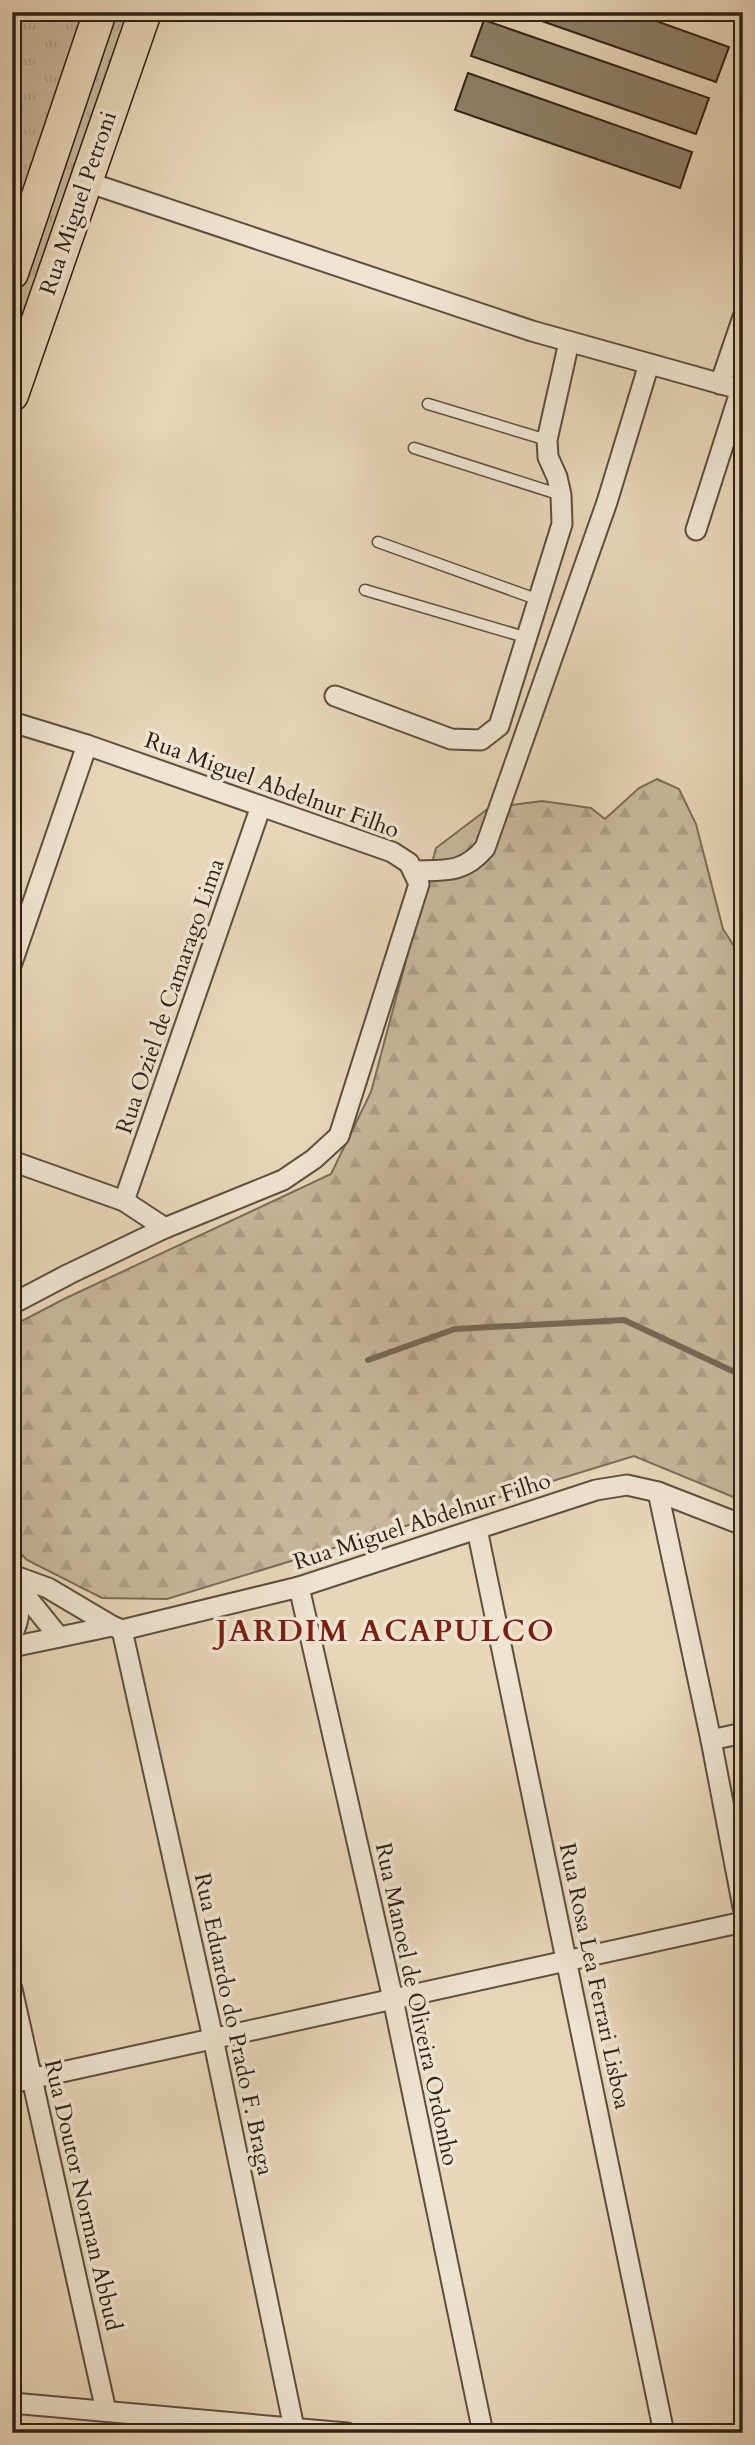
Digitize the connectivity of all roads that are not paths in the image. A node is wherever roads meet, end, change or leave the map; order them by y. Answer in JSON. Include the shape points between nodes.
{"nodes":[{"id":1,"x":100,"y":12,"type":"edge"},
{"id":2,"x":145,"y":12,"type":"edge"},
{"id":3,"x":85,"y":181,"type":"junction"},
{"id":4,"x":14,"y":263,"type":"edge"},
{"id":5,"x":743,"y":317,"type":"edge"},
{"id":6,"x":569,"y":342,"type":"junction"},
{"id":7,"x":649,"y":364,"type":"junction"},
{"id":8,"x":720,"y":384,"type":"junction"},
{"id":9,"x":742,"y":390,"type":"edge"},
{"id":10,"x":12,"y":395,"type":"edge"},
{"id":11,"x":428,"y":404,"type":"dead end"},
{"id":12,"x":547,"y":440,"type":"junction"},
{"id":13,"x":414,"y":448,"type":"dead end"},
{"id":14,"x":561,"y":495,"type":"junction"},
{"id":15,"x":696,"y":530,"type":"dead end"},
{"id":16,"x":378,"y":542,"type":"dead end"},
{"id":17,"x":365,"y":590,"type":"dead end"},
{"id":18,"x":539,"y":600,"type":"junction"},
{"id":19,"x":528,"y":638,"type":"junction"},
{"id":20,"x":335,"y":696,"type":"dead end"},
{"id":21,"x":12,"y":722,"type":"edge"},
{"id":22,"x":88,"y":745,"type":"junction"},
{"id":23,"x":261,"y":806,"type":"junction"},
{"id":24,"x":413,"y":871,"type":"junction"},
{"id":25,"x":12,"y":964,"type":"edge"},
{"id":26,"x":12,"y":1161,"type":"edge"},
{"id":27,"x":124,"y":1201,"type":"junction"},
{"id":28,"x":165,"y":1228,"type":"junction"},
{"id":29,"x":12,"y":1304,"type":"edge"},
{"id":30,"x":658,"y":1492,"type":"junction"},
{"id":31,"x":743,"y":1525,"type":"edge"},
{"id":32,"x":477,"y":1529,"type":"junction"},
{"id":33,"x":14,"y":1579,"type":"edge"},
{"id":34,"x":299,"y":1587,"type":"junction"},
{"id":35,"x":117,"y":1628,"type":"junction"},
{"id":36,"x":12,"y":1634,"type":"edge"},
{"id":37,"x":59,"y":1637,"type":"junction"},
{"id":38,"x":12,"y":1647,"type":"edge"},
{"id":39,"x":743,"y":1733,"type":"edge"},
{"id":40,"x":711,"y":1740,"type":"junction"},
{"id":41,"x":743,"y":1907,"type":"edge"},
{"id":42,"x":743,"y":1922,"type":"edge"},
{"id":43,"x":567,"y":1961,"type":"junction"},
{"id":44,"x":12,"y":1989,"type":"edge"},
{"id":45,"x":393,"y":1999,"type":"junction"},
{"id":46,"x":213,"y":2038,"type":"junction"},
{"id":47,"x":32,"y":2079,"type":"junction"},
{"id":48,"x":12,"y":2083,"type":"edge"},
{"id":49,"x":12,"y":2403,"type":"edge"},
{"id":50,"x":106,"y":2411,"type":"junction"},
{"id":51,"x":294,"y":2428,"type":"junction"},
{"id":52,"x":347,"y":2433,"type":"edge"},
{"id":53,"x":483,"y":2433,"type":"edge"},
{"id":54,"x":664,"y":2433,"type":"edge"}],
"edges":[{"from":1,"to":4,"type":"main road","name":"Rua Miguel Petroni"},
{"from":2,"to":3,"type":"main road","name":"Rua Miguel Petroni"},
{"from":3,"to":6,"type":"street"},
{"from":3,"to":10,"type":"main road","name":"Rua Miguel Petroni"},
{"from":5,"to":8,"type":"street"},
{"from":6,"to":7,"type":"street"},
{"from":6,"to":12,"type":"street"},
{"from":7,"to":8,"type":"street"},
{"from":7,"to":24,"type":"street","via":[[607,502],[485,848],[465,866]]},
{"from":8,"to":9,"type":"street"},
{"from":9,"to":15,"type":"street"},
{"from":11,"to":12,"type":"lane"},
{"from":12,"to":14,"type":"street"},
{"from":13,"to":14,"type":"lane"},
{"from":14,"to":18,"type":"street","via":[[562,524]]},
{"from":16,"to":18,"type":"lane"},
{"from":17,"to":19,"type":"lane"},
{"from":18,"to":19,"type":"street"},
{"from":19,"to":20,"type":"street","via":[[499,726],[481,740],[451,738]]},
{"from":21,"to":22,"type":"street","name":"Rua Miguel Abdelnur Filho"},
{"from":22,"to":23,"type":"street","name":"Rua Miguel Abdelnur Filho"},
{"from":22,"to":25,"type":"street"},
{"from":23,"to":24,"type":"street","name":"Rua Miguel Abdelnur Filho","via":[[392,852]]},
{"from":23,"to":27,"type":"street","name":"Rua Oziel de Camarago Lima"},
{"from":24,"to":28,"type":"street","name":"Rua Miguel Abdelnur Filho","via":[[419,884],[339,1136],[283,1180]]},
{"from":26,"to":27,"type":"street"},
{"from":27,"to":28,"type":"street"},
{"from":28,"to":29,"type":"street","name":"Rua Miguel Abdelnur Filho"},
{"from":30,"to":31,"type":"street","name":"Rua Miguel Abdelnur Filho"},
{"from":30,"to":32,"type":"street","name":"Rua Miguel Abdelnur Filho","via":[[627,1485],[596,1490]]},
{"from":30,"to":40,"type":"street"},
{"from":32,"to":34,"type":"street","name":"Rua Miguel Abdelnur Filho"},
{"from":32,"to":43,"type":"street","name":"Rua Rosa Lea Ferrari Lisboa"},
{"from":33,"to":35,"type":"street","via":[[48,1588]]},
{"from":33,"to":36,"type":"street","via":[[20,1602]]},
{"from":33,"to":37,"type":"street"},
{"from":34,"to":35,"type":"street","name":"Rua Miguel Abdelnur Filho"},
{"from":34,"to":45,"type":"street","name":"Rua Manoel de Oliveira Ordonho"},
{"from":35,"to":37,"type":"street","name":"Rua Miguel Abdelnur Filho"},
{"from":35,"to":46,"type":"street","name":"Rua Eduardo do Prado F. Braga"},
{"from":37,"to":38,"type":"street","name":"Rua Miguel Abdelnur Filho"},
{"from":39,"to":40,"type":"street"},
{"from":40,"to":41,"type":"street"},
{"from":42,"to":43,"type":"street"},
{"from":43,"to":45,"type":"street"},
{"from":43,"to":54,"type":"street","name":"Rua Rosa Lea Ferrari Lisboa"},
{"from":44,"to":47,"type":"street","name":"Rua Doutor Norman Abbud"},
{"from":45,"to":46,"type":"street"},
{"from":45,"to":53,"type":"street","name":"Rua Manoel de Oliveira Ordonho"},
{"from":46,"to":47,"type":"street"},
{"from":46,"to":51,"type":"street","name":"Rua Eduardo do Prado F. Braga"},
{"from":47,"to":48,"type":"street"},
{"from":47,"to":50,"type":"street","name":"Rua Doutor Norman Abbud"},
{"from":49,"to":50,"type":"street"},
{"from":50,"to":51,"type":"street"},
{"from":51,"to":52,"type":"street"}]}
